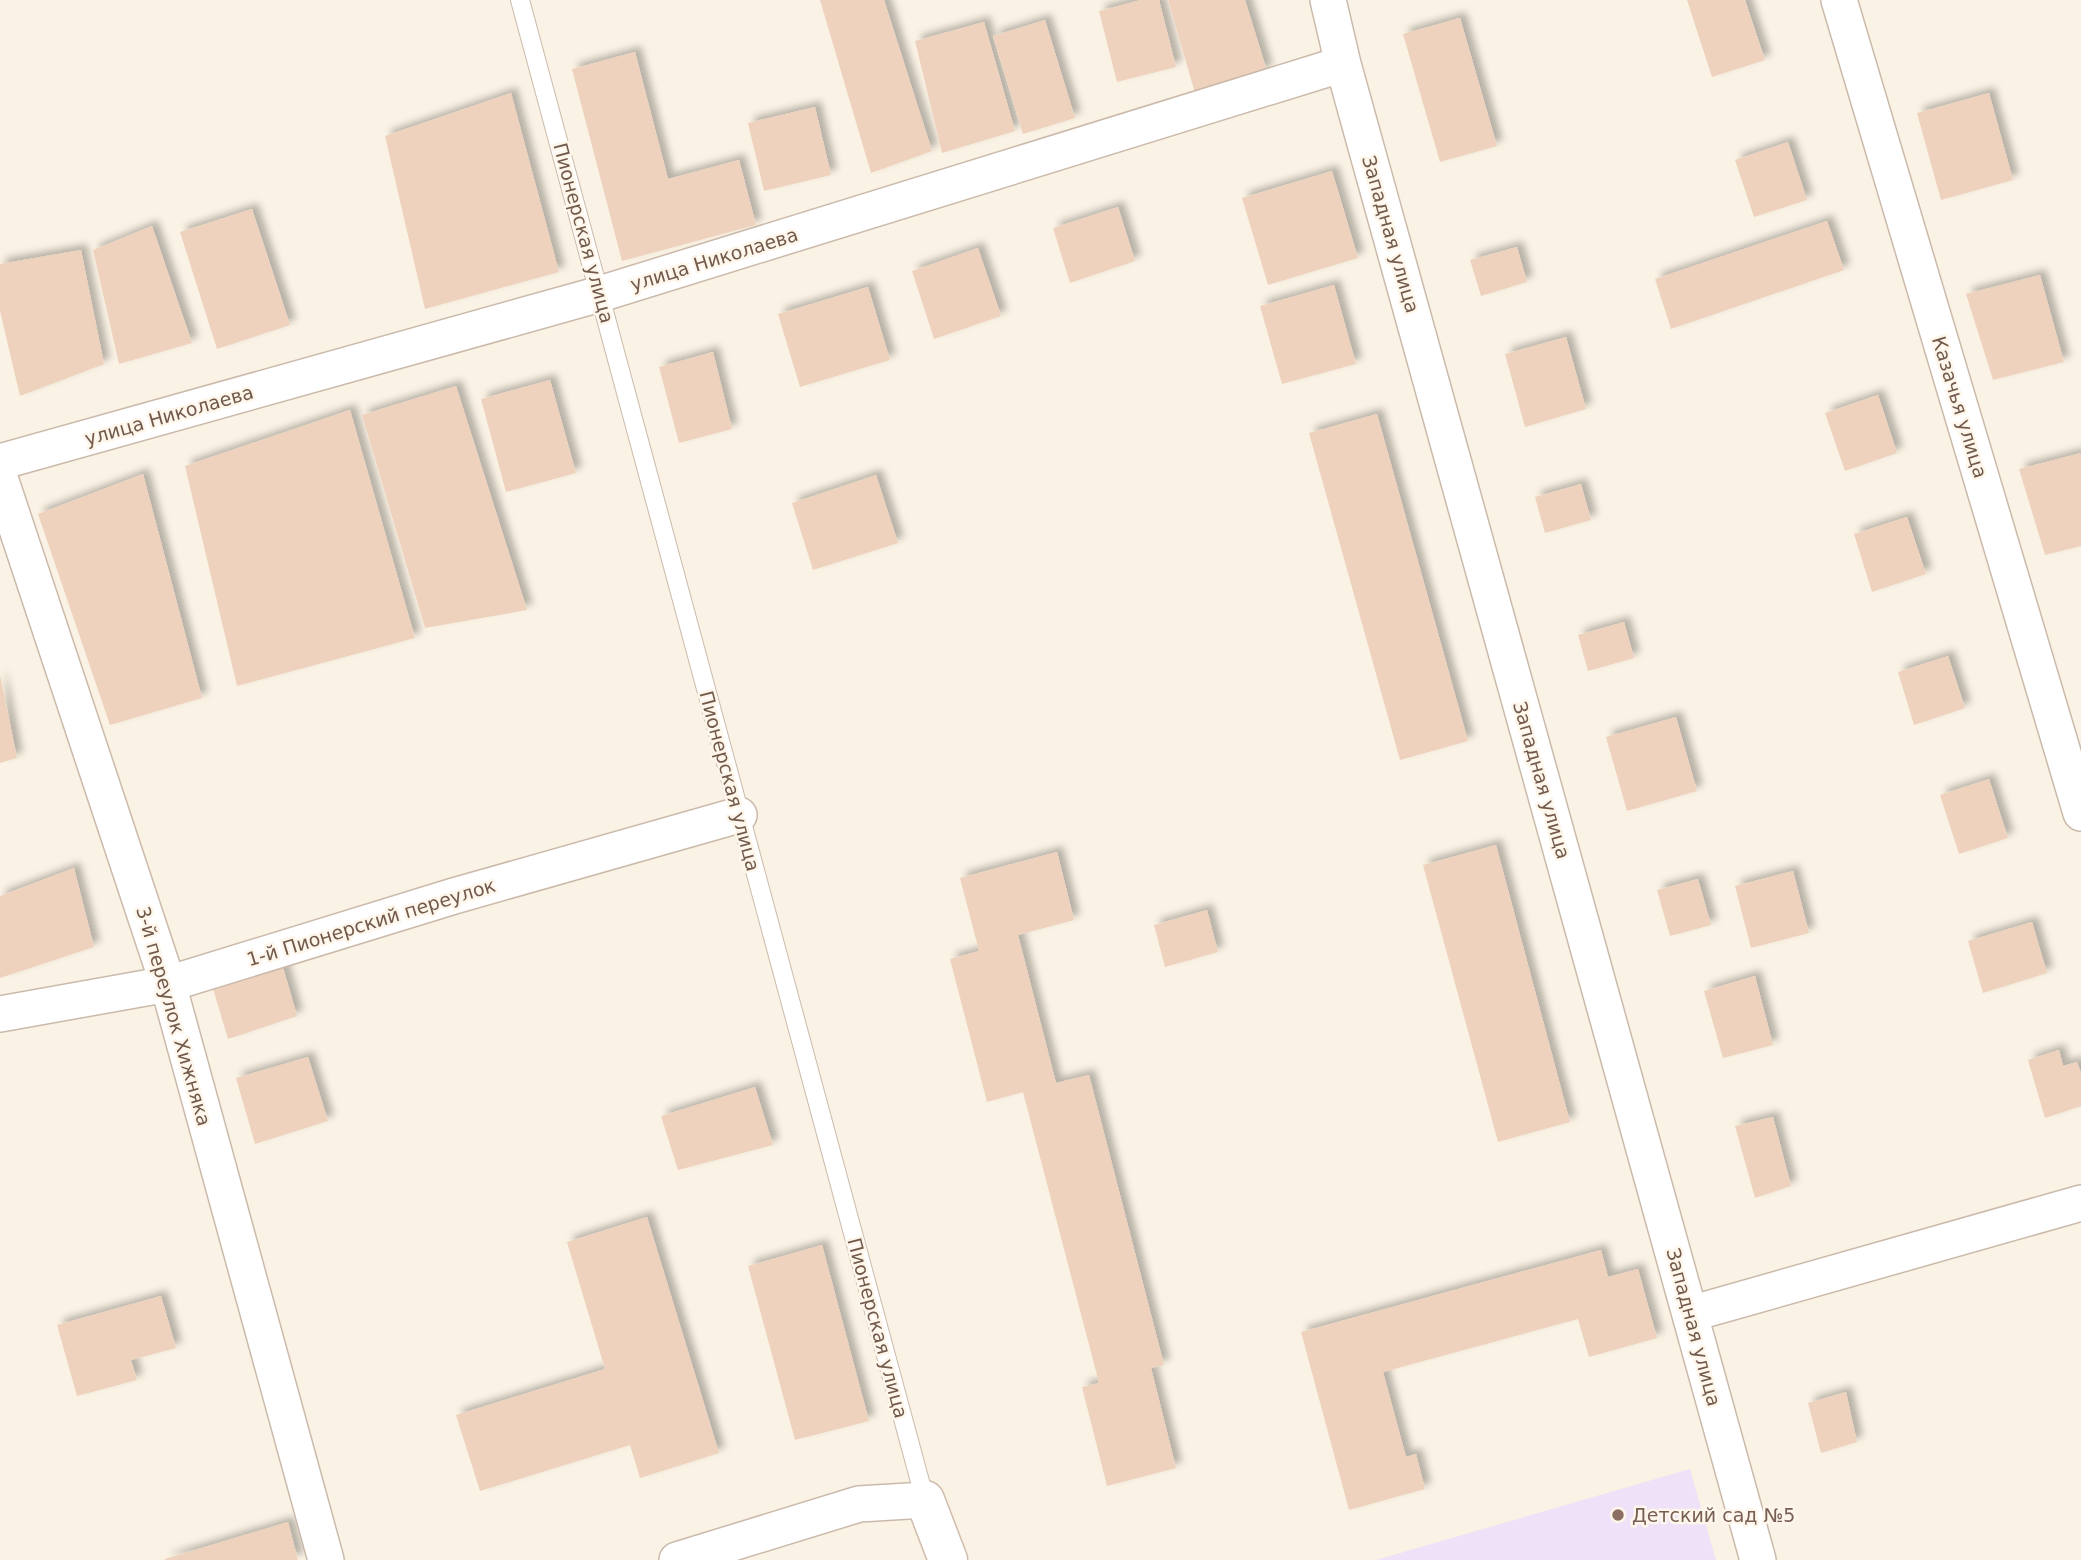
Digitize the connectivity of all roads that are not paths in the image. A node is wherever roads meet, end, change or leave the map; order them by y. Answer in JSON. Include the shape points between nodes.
{"nodes":[{"id":1,"x":520,"y":0,"type":"edge"},
{"id":2,"x":1328,"y":0,"type":"edge"},
{"id":3,"x":1839,"y":0,"type":"edge"},
{"id":4,"x":1343,"y":64,"type":"junction"},
{"id":5,"x":600,"y":295,"type":"junction"},
{"id":6,"x":0,"y":462,"type":"edge"},
{"id":7,"x":0,"y":478,"type":"edge"},
{"id":8,"x":2081,"y":813,"type":"edge"},
{"id":9,"x":739,"y":815,"type":"junction"},
{"id":10,"x":168,"y":984,"type":"junction"},
{"id":11,"x":0,"y":1014,"type":"edge"},
{"id":12,"x":2081,"y":1203,"type":"edge"},
{"id":13,"x":1690,"y":1314,"type":"junction"},
{"id":14,"x":925,"y":1500,"type":"junction"},
{"id":15,"x":326,"y":1560,"type":"edge"},
{"id":16,"x":677,"y":1560,"type":"edge"},
{"id":17,"x":948,"y":1560,"type":"edge"},
{"id":18,"x":1758,"y":1560,"type":"edge"}],
"edges":[{"from":1,"to":5,"type":"lane","name":"Пионерская улица"},
{"from":2,"to":4,"type":"street","name":"Западная улица"},
{"from":3,"to":8,"type":"street","name":"Казачья улица"},
{"from":4,"to":5,"type":"street","name":"улица Николаева"},
{"from":4,"to":13,"type":"street","name":"Западная улица"},
{"from":5,"to":6,"type":"street","name":"улица Николаева"},
{"from":5,"to":9,"type":"lane","name":"Пионерская улица"},
{"from":7,"to":10,"type":"street","name":"3-й переулок Хижняка"},
{"from":9,"to":10,"type":"street","name":"1-й Пионерский переулок"},
{"from":9,"to":14,"type":"lane","name":"Пионерская улица"},
{"from":10,"to":11,"type":"street","name":"1-й Пионерский переулок"},
{"from":10,"to":15,"type":"street","name":"3-й переулок Хижняка"},
{"from":12,"to":13,"type":"street"},
{"from":13,"to":18,"type":"street","name":"Западная улица"},
{"from":14,"to":16,"type":"street","via":[[859,1504]]},
{"from":14,"to":17,"type":"street","name":"Пионерская улица"}]}
